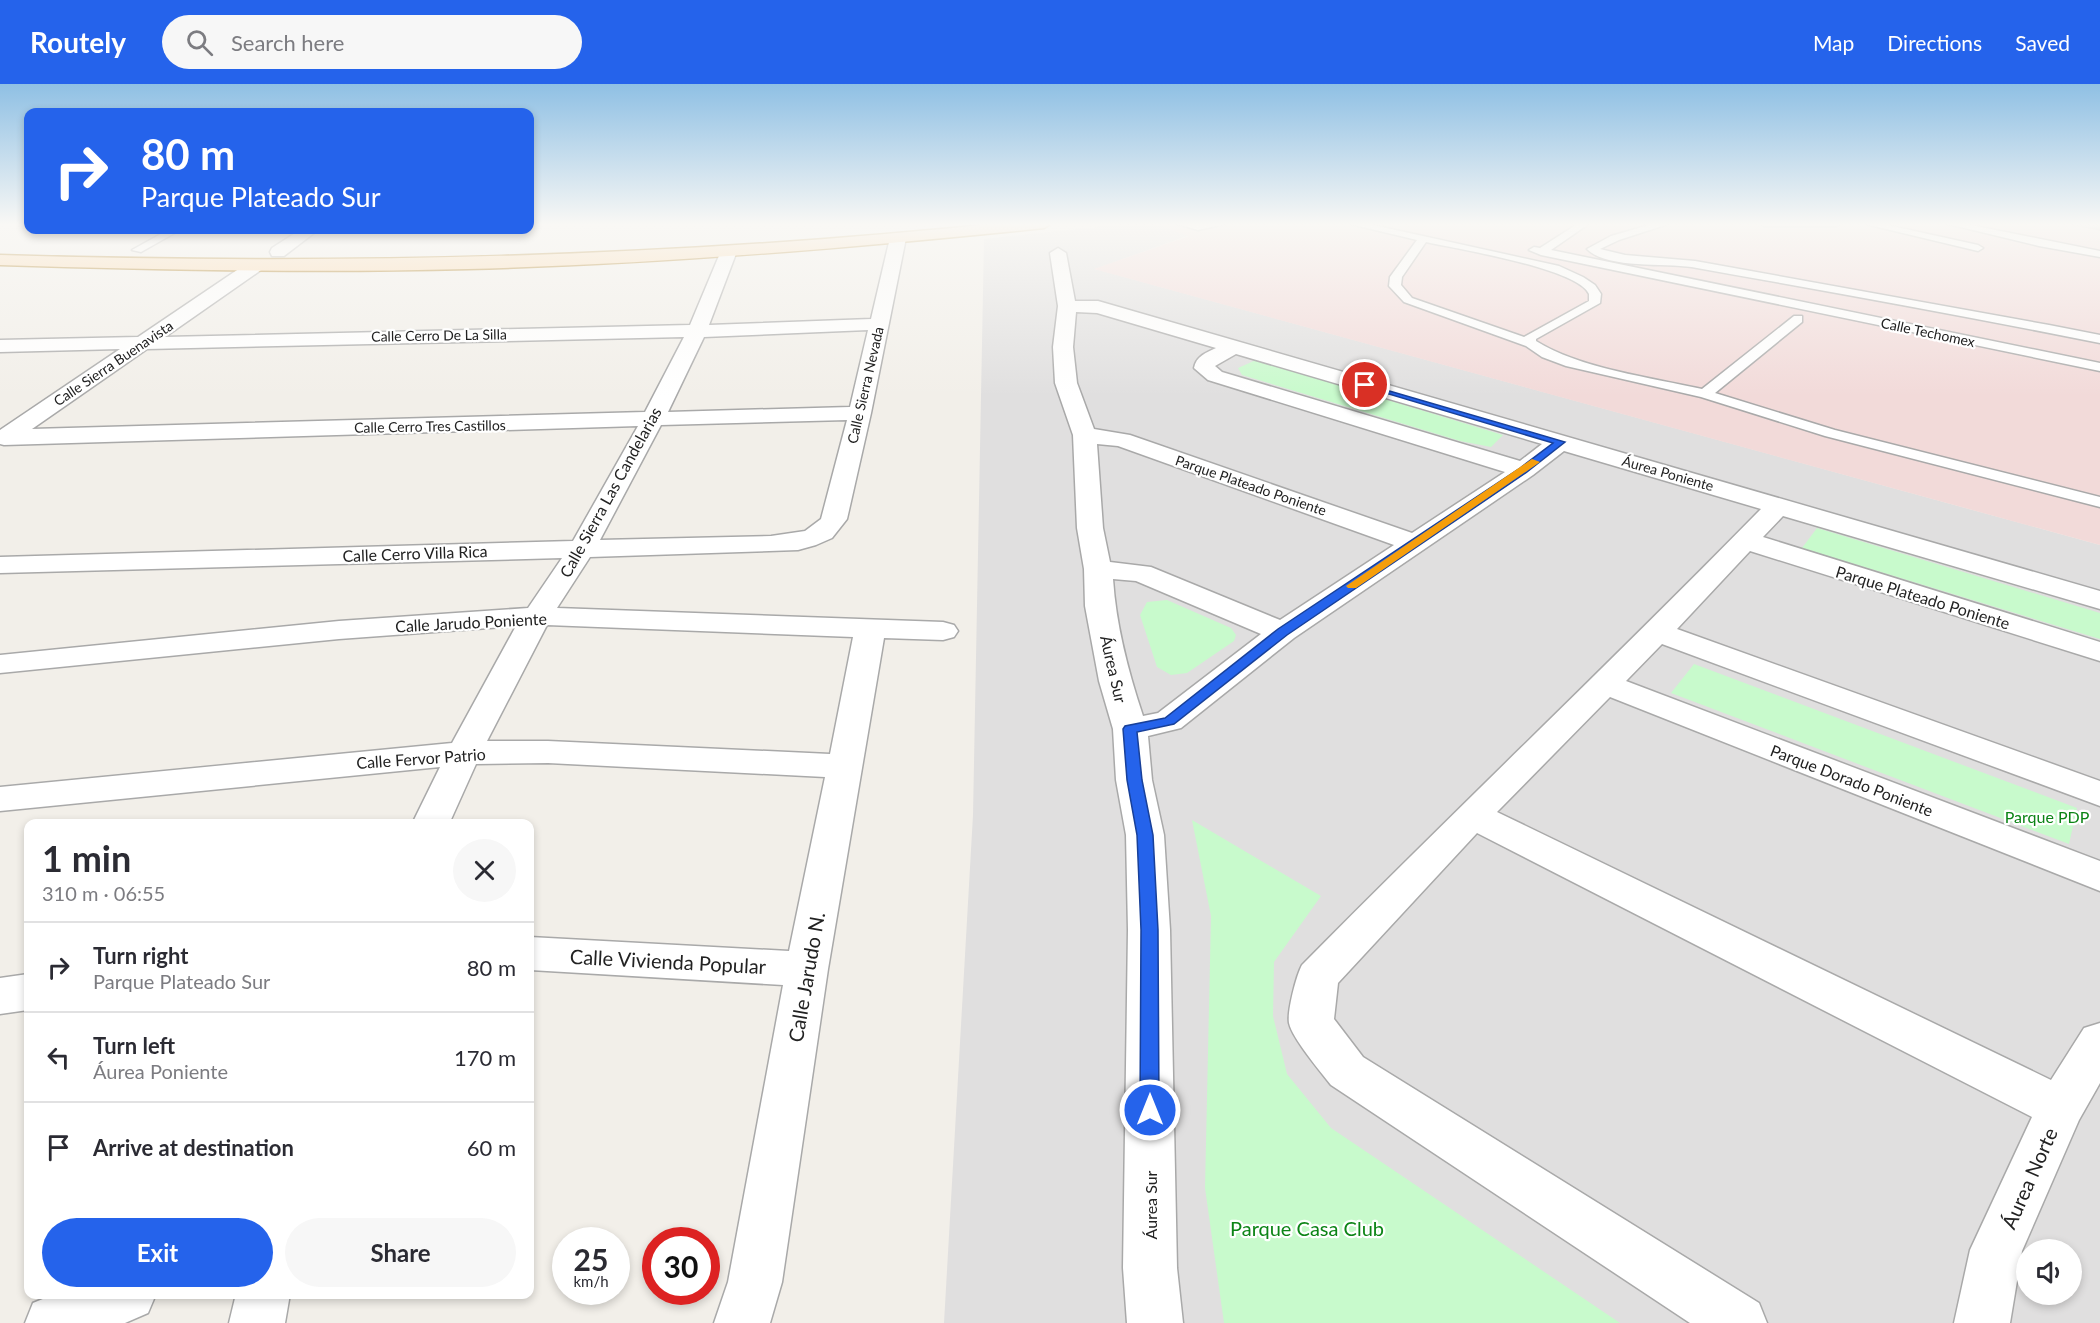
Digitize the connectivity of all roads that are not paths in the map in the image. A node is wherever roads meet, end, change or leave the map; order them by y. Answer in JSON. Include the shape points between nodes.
{"nodes":[{"id":1,"x":233,"y":281,"type":"edge"},
{"id":2,"x":717,"y":281,"type":"edge"},
{"id":3,"x":889,"y":281,"type":"edge"},
{"id":4,"x":1065,"y":281,"type":"edge"},
{"id":5,"x":1396,"y":281,"type":"edge"},
{"id":6,"x":1581,"y":281,"type":"edge"},
{"id":7,"x":1681,"y":281,"type":"edge"},
{"id":8,"x":1790,"y":281,"type":"edge"},
{"id":9,"x":1067,"y":306,"type":"junction"},
{"id":10,"x":1798,"y":320,"type":"dead end"},
{"id":11,"x":879,"y":324,"type":"junction"},
{"id":12,"x":697,"y":331,"type":"junction"},
{"id":13,"x":2100,"y":339,"type":"edge"},
{"id":14,"x":143,"y":342,"type":"junction"},
{"id":15,"x":1530,"y":343,"type":"junction"},
{"id":16,"x":0,"y":346,"type":"edge"},
{"id":17,"x":1235,"y":346,"type":"junction"},
{"id":18,"x":2100,"y":367,"type":"edge"},
{"id":19,"x":1705,"y":394,"type":"junction"},
{"id":20,"x":860,"y":413,"type":"junction"},
{"id":21,"x":652,"y":421,"type":"junction"},
{"id":22,"x":1085,"y":435,"type":"junction"},
{"id":23,"x":2,"y":438,"type":"edge"},
{"id":24,"x":1560,"y":442,"type":"junction"},
{"id":25,"x":1524,"y":470,"type":"junction"},
{"id":26,"x":2100,"y":501,"type":"edge"},
{"id":27,"x":1779,"y":505,"type":"junction"},
{"id":28,"x":828,"y":530,"type":"joint"},
{"id":29,"x":1746,"y":541,"type":"junction"},
{"id":30,"x":1415,"y":543,"type":"junction"},
{"id":31,"x":582,"y":549,"type":"junction"},
{"id":32,"x":0,"y":565,"type":"edge"},
{"id":33,"x":1098,"y":569,"type":"junction"},
{"id":34,"x":2100,"y":600,"type":"edge"},
{"id":35,"x":537,"y":616,"type":"junction"},
{"id":36,"x":870,"y":630,"type":"junction"},
{"id":37,"x":943,"y":631,"type":"dead end"},
{"id":38,"x":1283,"y":632,"type":"junction"},
{"id":39,"x":1657,"y":632,"type":"junction"},
{"id":40,"x":2100,"y":652,"type":"edge"},
{"id":41,"x":0,"y":664,"type":"edge"},
{"id":42,"x":1603,"y":683,"type":"junction"},
{"id":43,"x":1130,"y":729,"type":"junction"},
{"id":44,"x":464,"y":753,"type":"junction"},
{"id":45,"x":843,"y":766,"type":"junction"},
{"id":46,"x":2100,"y":794,"type":"edge"},
{"id":47,"x":0,"y":799,"type":"edge"},
{"id":48,"x":1472,"y":815,"type":"junction"},
{"id":49,"x":432,"y":819,"type":"edge"},
{"id":50,"x":2100,"y":877,"type":"edge"},
{"id":51,"x":534,"y":953,"type":"edge"},
{"id":52,"x":807,"y":969,"type":"junction"},
{"id":53,"x":24,"y":993,"type":"edge"},
{"id":54,"x":0,"y":996,"type":"edge"},
{"id":55,"x":2100,"y":1042,"type":"edge"},
{"id":56,"x":2060,"y":1108,"type":"junction"},
{"id":57,"x":116,"y":1299,"type":"edge"},
{"id":58,"x":262,"y":1299,"type":"edge"},
{"id":59,"x":53,"y":1323,"type":"edge"},
{"id":60,"x":257,"y":1323,"type":"edge"},
{"id":61,"x":742,"y":1323,"type":"edge"},
{"id":62,"x":1155,"y":1323,"type":"edge"},
{"id":63,"x":1739,"y":1323,"type":"edge"},
{"id":64,"x":1982,"y":1323,"type":"edge"}],
"edges":[{"from":1,"to":14,"type":"street","name":"Calle Sierra Buenavista"},
{"from":2,"to":12,"type":"street","name":"Calle Sierra Las Candelarias"},
{"from":3,"to":11,"type":"street","name":"Calle Sierra Nevada"},
{"from":4,"to":9,"type":"street","name":"Áurea Sur"},
{"from":5,"to":15,"type":"lane","via":[[1395,286],[1408,300]]},
{"from":6,"to":15,"type":"lane","via":[[1595,290],[1594,303],[1530,337]]},
{"from":7,"to":18,"type":"lane","name":"Calle Techomex"},
{"from":8,"to":13,"type":"lane"},
{"from":9,"to":17,"type":"street","name":"Áurea Poniente","via":[[1098,307]]},
{"from":9,"to":22,"type":"street","name":"Áurea Sur","via":[[1063,347],[1066,383]]},
{"from":10,"to":19,"type":"lane"},
{"from":11,"to":12,"type":"street","name":"Calle Cerro De La Silla"},
{"from":11,"to":20,"type":"street","name":"Calle Sierra Nevada"},
{"from":12,"to":14,"type":"street","name":"Calle Cerro De La Silla"},
{"from":12,"to":21,"type":"street","name":"Calle Sierra Las Candelarias"},
{"from":14,"to":16,"type":"street","name":"Calle Cerro De La Silla"},
{"from":14,"to":23,"type":"street","name":"Calle Sierra Buenavista"},
{"from":15,"to":19,"type":"lane","via":[[1571,363]]},
{"from":17,"to":24,"type":"street","name":"Áurea Poniente"},
{"from":17,"to":25,"type":"street","via":[[1205,362],[1204,368],[1215,376]]},
{"from":19,"to":26,"type":"lane","via":[[1830,433]]},
{"from":20,"to":21,"type":"street","name":"Calle Cerro Tres Castillos"},
{"from":20,"to":28,"type":"street","name":"Calle Sierra Nevada"},
{"from":21,"to":23,"type":"street","name":"Calle Cerro Tres Castillos"},
{"from":21,"to":31,"type":"street","name":"Calle Sierra Las Candelarias"},
{"from":22,"to":30,"type":"street","name":"Parque Plateado Poniente","via":[[1122,440]]},
{"from":22,"to":33,"type":"street","name":"Áurea Sur","via":[[1090,528]]},
{"from":24,"to":25,"type":"street"},
{"from":24,"to":27,"type":"street","name":"Áurea Poniente"},
{"from":25,"to":30,"type":"street"},
{"from":27,"to":29,"type":"street"},
{"from":27,"to":34,"type":"street","name":"Áurea Poniente"},
{"from":28,"to":31,"type":"street","name":"Calle Cerro Villa Rica","via":[[797,542]]},
{"from":29,"to":39,"type":"street"},
{"from":29,"to":40,"type":"street","name":"Parque Plateado Poniente"},
{"from":30,"to":38,"type":"street"},
{"from":31,"to":32,"type":"street","name":"Calle Cerro Villa Rica"},
{"from":31,"to":35,"type":"street","name":"Calle Sierra Las Candelarias"},
{"from":33,"to":38,"type":"street","via":[[1141,573]]},
{"from":33,"to":43,"type":"street","name":"Áurea Sur","via":[[1100,606],[1115,681]]},
{"from":35,"to":36,"type":"street","name":"Calle Jarudo Poniente"},
{"from":35,"to":41,"type":"street","name":"Calle Jarudo Poniente","via":[[339,630]]},
{"from":35,"to":44,"type":"street","name":"Calle Sierra Las Candelarias"},
{"from":36,"to":37,"type":"street","name":"Calle Jarudo Poniente"},
{"from":36,"to":45,"type":"street","name":"Calle Jarudo N."},
{"from":38,"to":43,"type":"street","via":[[1169,721]]},
{"from":39,"to":42,"type":"street"},
{"from":39,"to":46,"type":"street"},
{"from":42,"to":48,"type":"street"},
{"from":42,"to":50,"type":"street","name":"Parque Dorado Poniente"},
{"from":43,"to":62,"type":"street","name":"Áurea Sur","via":[[1134,780],[1145,835],[1149,930],[1150,1268]]},
{"from":44,"to":45,"type":"street","name":"Calle Fervor Patrio","via":[[548,752]]},
{"from":44,"to":47,"type":"street","name":"Calle Fervor Patrio"},
{"from":44,"to":49,"type":"street","name":"Calle Sierra Las Candelarias"},
{"from":45,"to":52,"type":"street","name":"Calle Jarudo N."},
{"from":48,"to":56,"type":"street"},
{"from":48,"to":63,"type":"street","via":[[1317,977],[1311,1023],[1347,1071]]},
{"from":51,"to":52,"type":"street","name":"Calle Vivienda Popular"},
{"from":52,"to":61,"type":"street","name":"Calle Jarudo N.","via":[[755,1282]]},
{"from":53,"to":54,"type":"street"},
{"from":55,"to":56,"type":"street","name":"Áurea Norte"},
{"from":56,"to":64,"type":"street","name":"Áurea Norte","via":[[1996,1250]]},
{"from":57,"to":59,"type":"street"},
{"from":58,"to":60,"type":"street"}]}
